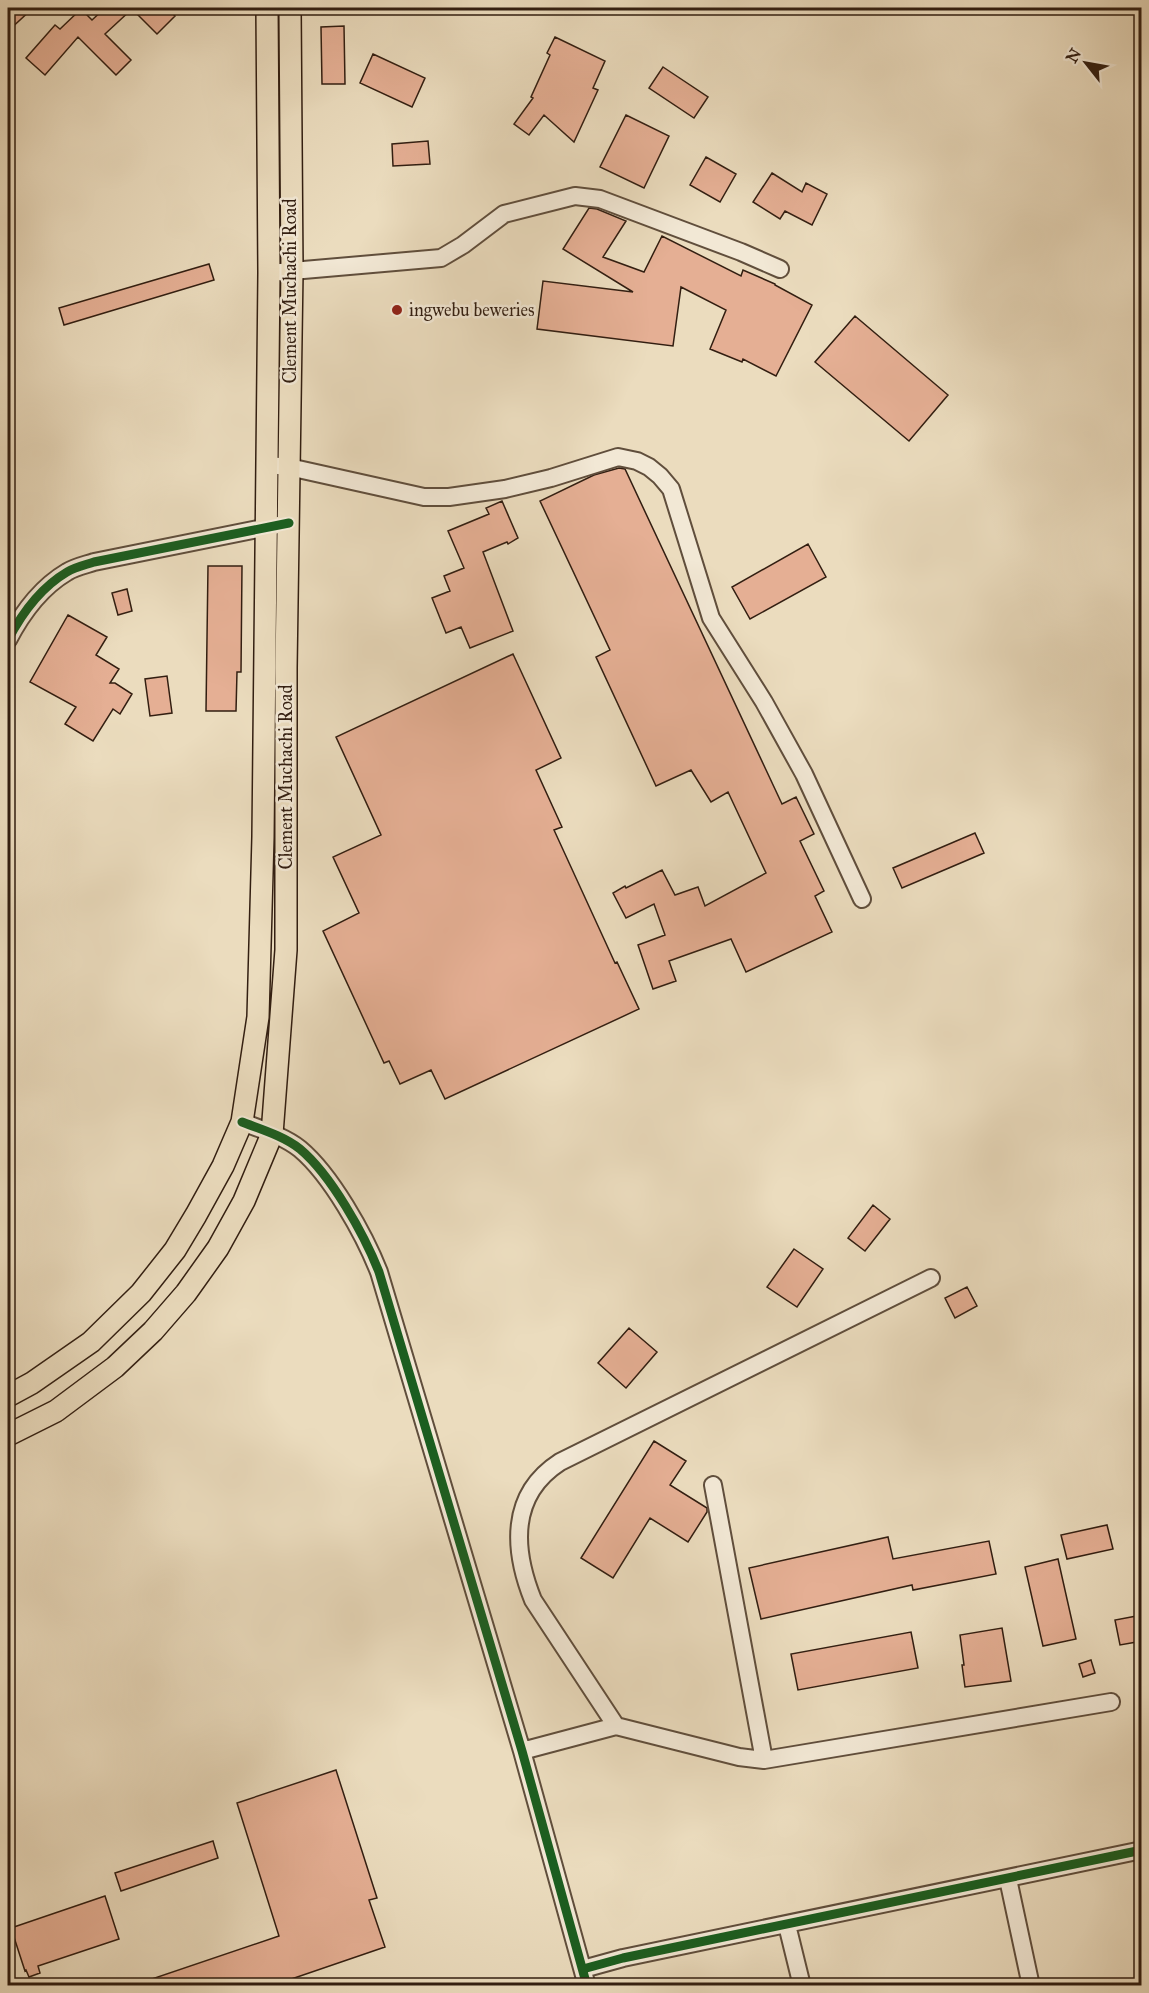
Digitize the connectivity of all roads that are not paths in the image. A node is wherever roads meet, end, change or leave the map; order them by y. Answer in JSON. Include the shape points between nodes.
{"nodes":[{"id":1,"x":267,"y":8,"type":"edge"},
{"id":2,"x":290,"y":8,"type":"edge"},
{"id":3,"x":780,"y":268,"type":"dead end"},
{"id":4,"x":292,"y":271,"type":"junction"},
{"id":5,"x":269,"y":273,"type":"junction"},
{"id":6,"x":268,"y":465,"type":"junction"},
{"id":7,"x":289,"y":467,"type":"junction"},
{"id":8,"x":289,"y":523,"type":"junction"},
{"id":9,"x":266,"y":529,"type":"junction"},
{"id":10,"x":8,"y":640,"type":"edge"},
{"id":11,"x":862,"y":899,"type":"dead end"},
{"id":12,"x":242,"y":1122,"type":"junction"},
{"id":13,"x":272,"y":1134,"type":"junction"},
{"id":14,"x":931,"y":1278,"type":"dead end"},
{"id":15,"x":8,"y":1396,"type":"edge"},
{"id":16,"x":8,"y":1435,"type":"edge"},
{"id":17,"x":713,"y":1485,"type":"dead end"},
{"id":18,"x":1111,"y":1702,"type":"dead end"},
{"id":19,"x":616,"y":1726,"type":"junction"},
{"id":20,"x":522,"y":1751,"type":"junction"},
{"id":21,"x":764,"y":1760,"type":"junction"},
{"id":22,"x":1142,"y":1850,"type":"edge"},
{"id":23,"x":1008,"y":1880,"type":"junction"},
{"id":24,"x":787,"y":1925,"type":"junction"},
{"id":25,"x":585,"y":1977,"type":"edge"},
{"id":26,"x":802,"y":1986,"type":"edge"},
{"id":27,"x":1031,"y":1986,"type":"edge"}],
"edges":[{"from":1,"to":5,"type":"main road","name":"Clement Muchachi Road"},
{"from":2,"to":4,"type":"main road","name":"Clement Muchachi Road"},
{"from":3,"to":4,"type":"street","via":[[600,199],[575,196],[504,214],[441,258]]},
{"from":4,"to":5,"type":"street"},
{"from":4,"to":7,"type":"main road","name":"Clement Muchachi Road"},
{"from":5,"to":6,"type":"main road","name":"Clement Muchachi Road"},
{"from":6,"to":7,"type":"street"},
{"from":6,"to":9,"type":"main road","name":"Clement Muchachi Road"},
{"from":7,"to":8,"type":"main road","name":"Clement Muchachi Road"},
{"from":7,"to":11,"type":"street","via":[[424,497],[449,497],[505,489],[618,457],[649,467],[671,489],[711,618],[804,774]]},
{"from":8,"to":9,"type":"street"},
{"from":8,"to":13,"type":"main road","name":"Clement Muchachi Road","via":[[286,950]]},
{"from":9,"to":10,"type":"street","via":[[94,562],[68,571],[27,608]]},
{"from":9,"to":12,"type":"main road","name":"Clement Muchachi Road","via":[[258,1017]]},
{"from":12,"to":13,"type":"street"},
{"from":12,"to":15,"type":"main road","name":"Clement Muchachi Road","via":[[196,1215],[175,1250],[141,1293],[91,1342]]},
{"from":13,"to":16,"type":"main road","name":"Clement Muchachi Road","via":[[244,1201],[218,1248],[153,1331],[115,1367],[56,1411]]},
{"from":13,"to":20,"type":"street","via":[[299,1148],[323,1175],[367,1241]]},
{"from":14,"to":19,"type":"street","via":[[560,1462],[536,1485],[520,1517],[519,1556],[524,1577],[533,1600]]},
{"from":17,"to":21,"type":"street"},
{"from":18,"to":21,"type":"street"},
{"from":19,"to":20,"type":"street"},
{"from":19,"to":21,"type":"street"},
{"from":20,"to":25,"type":"street"},
{"from":22,"to":23,"type":"street"},
{"from":23,"to":24,"type":"street"},
{"from":23,"to":27,"type":"street"},
{"from":24,"to":25,"type":"street","via":[[623,1958]]},
{"from":24,"to":26,"type":"street"}]}
